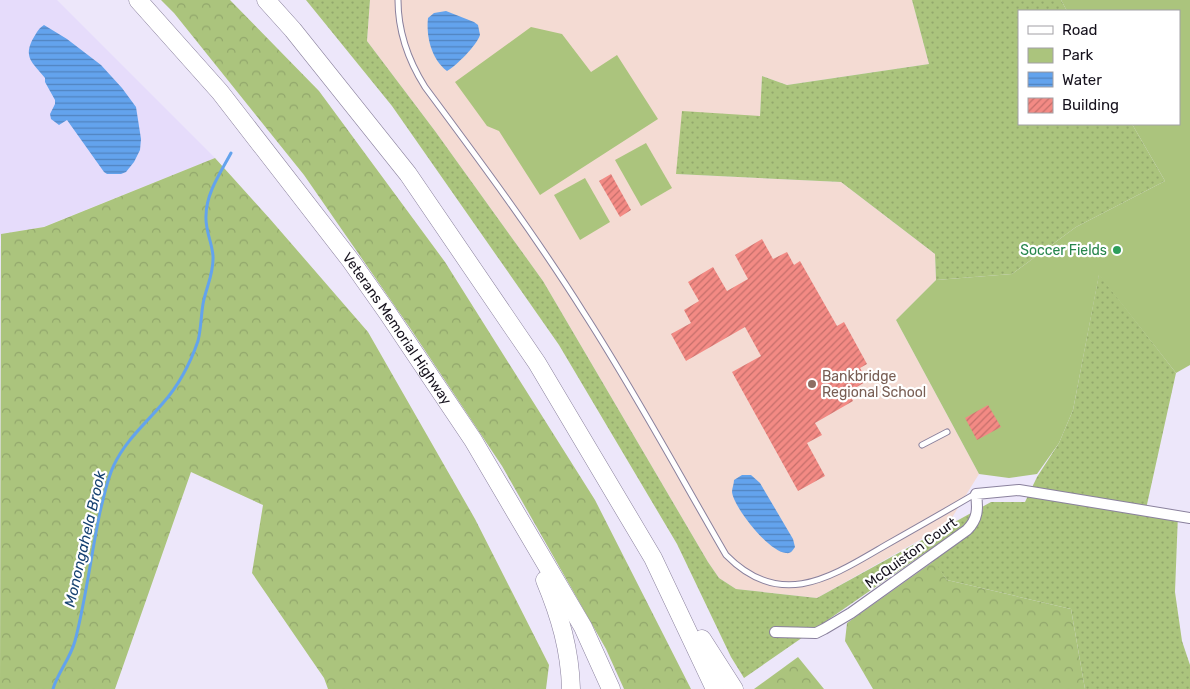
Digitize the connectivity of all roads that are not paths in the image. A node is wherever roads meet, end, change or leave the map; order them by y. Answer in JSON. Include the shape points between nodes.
{"nodes":[{"id":1,"x":138,"y":0,"type":"edge"},
{"id":2,"x":266,"y":0,"type":"edge"},
{"id":3,"x":398,"y":0,"type":"edge"},
{"id":4,"x":947,"y":432,"type":"dead end"},
{"id":5,"x":922,"y":445,"type":"dead end"},
{"id":6,"x":976,"y":494,"type":"junction"},
{"id":7,"x":1190,"y":518,"type":"edge"},
{"id":8,"x":541,"y":556,"type":"junction"},
{"id":9,"x":681,"y":616,"type":"junction"},
{"id":10,"x":775,"y":632,"type":"dead end"},
{"id":11,"x":571,"y":689,"type":"edge"},
{"id":12,"x":611,"y":689,"type":"edge"},
{"id":13,"x":715,"y":689,"type":"edge"},
{"id":14,"x":734,"y":689,"type":"edge"}],
"edges":[{"from":1,"to":8,"type":"highway","name":"Veterans Memorial Highway","via":[[220,92],[352,261],[473,440]]},
{"from":2,"to":9,"type":"highway","via":[[408,174],[537,363],[653,558]]},
{"from":3,"to":6,"type":"lane","via":[[402,34],[420,79],[583,311],[726,555],[737,566],[771,584],[815,581],[843,570]]},
{"from":4,"to":5,"type":"lane"},
{"from":6,"to":7,"type":"street","via":[[1019,490]]},
{"from":6,"to":10,"type":"street","name":"McQuiston Court","via":[[978,506],[974,523],[851,613],[816,633]]},
{"from":8,"to":11,"type":"highway","via":[[541,571],[561,620],[567,645]]},
{"from":8,"to":12,"type":"highway","name":"Veterans Memorial Highway","via":[[583,627]]},
{"from":9,"to":13,"type":"highway"},
{"from":9,"to":14,"type":"highway","via":[[694,625]]}]}
